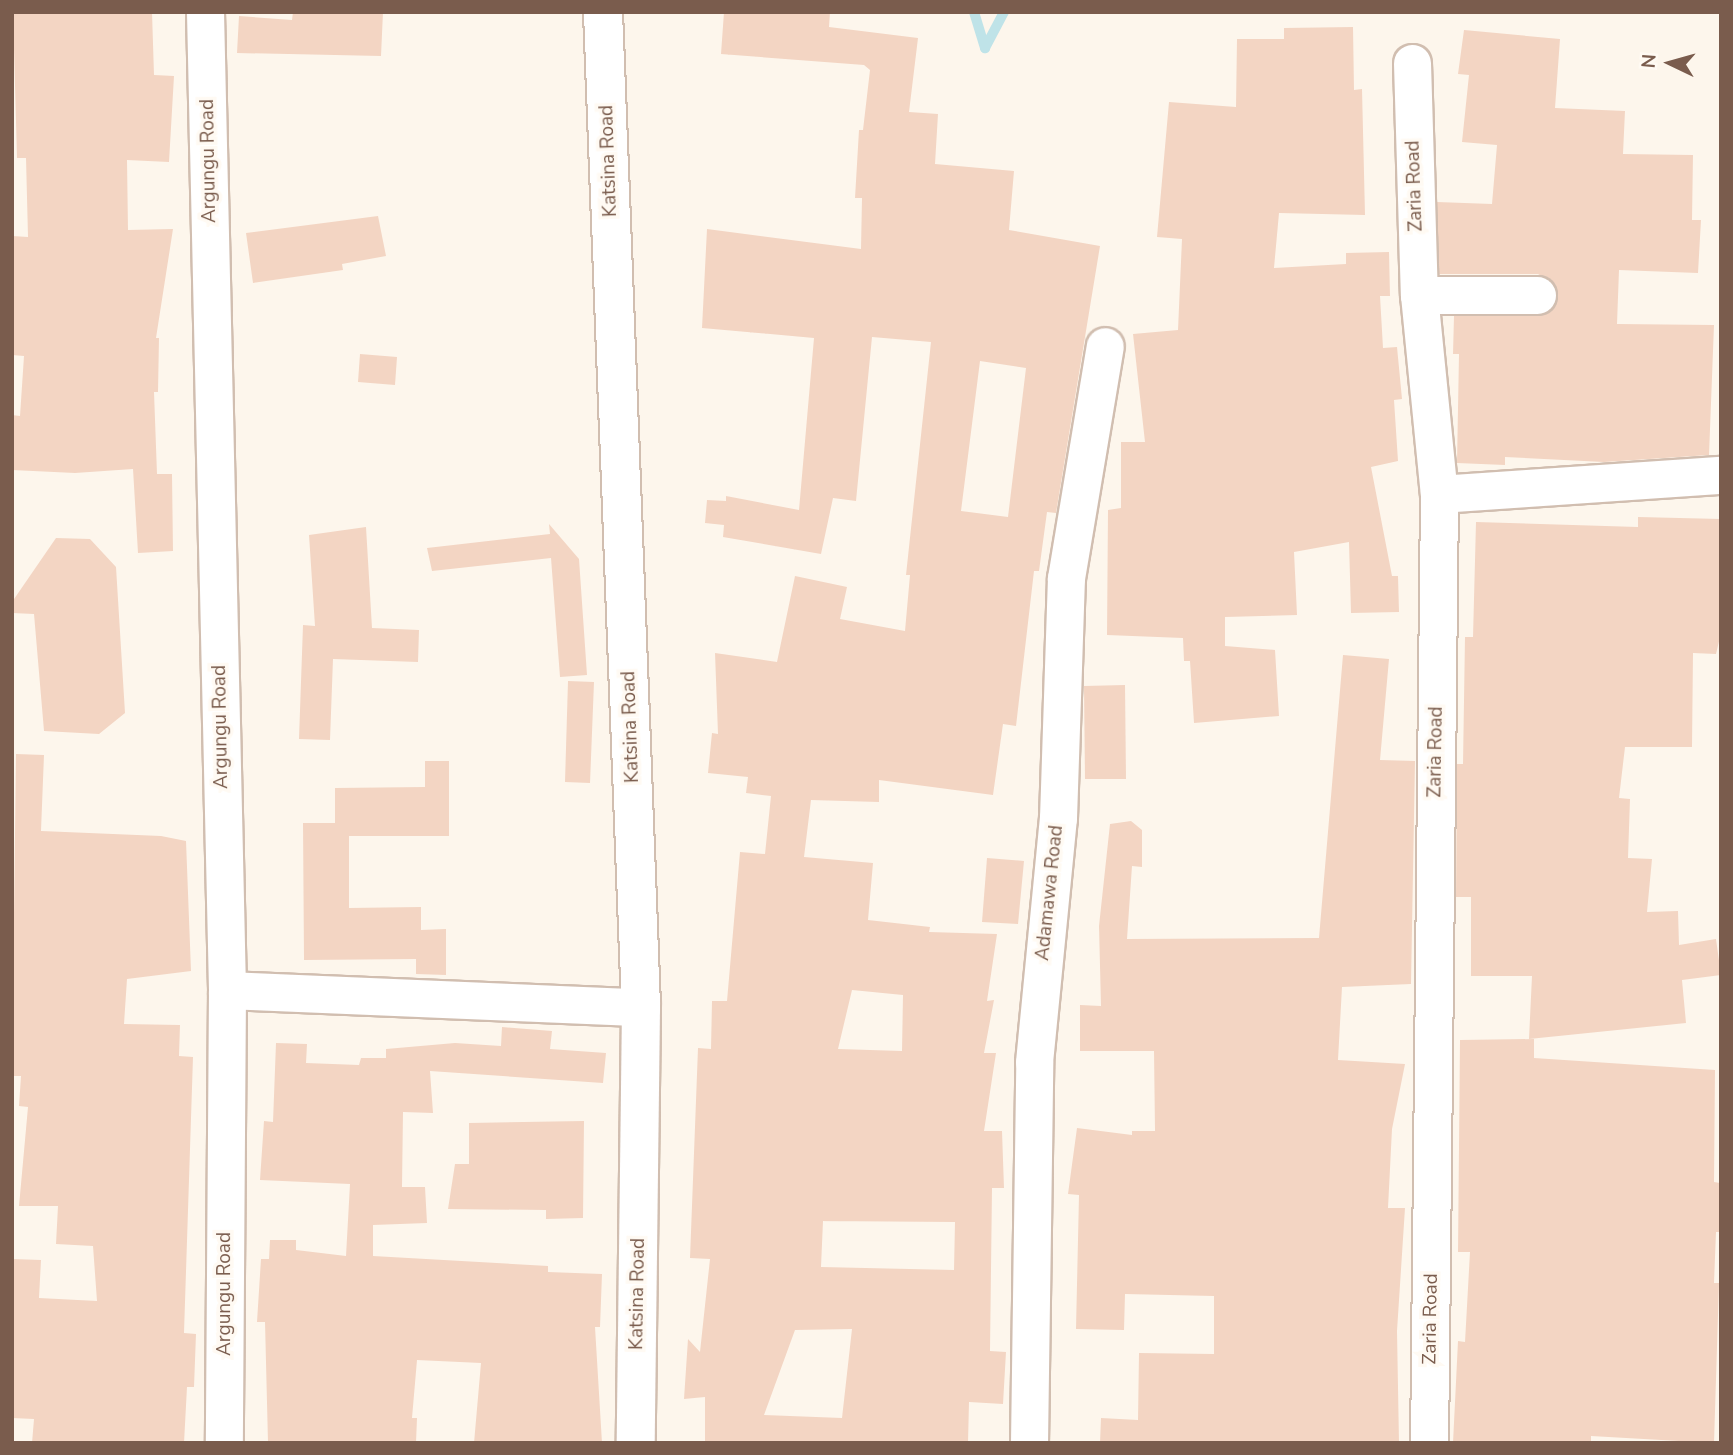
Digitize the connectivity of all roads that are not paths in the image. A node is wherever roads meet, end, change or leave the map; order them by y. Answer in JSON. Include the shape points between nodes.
{"nodes":[{"id":1,"x":205,"y":12,"type":"edge"},
{"id":2,"x":603,"y":12,"type":"edge"},
{"id":3,"x":1412,"y":63,"type":"dead end"},
{"id":4,"x":1419,"y":295,"type":"junction"},
{"id":5,"x":1537,"y":295,"type":"dead end"},
{"id":6,"x":1105,"y":346,"type":"dead end"},
{"id":7,"x":1721,"y":475,"type":"edge"},
{"id":8,"x":1439,"y":494,"type":"junction"},
{"id":9,"x":228,"y":990,"type":"junction"},
{"id":10,"x":641,"y":1007,"type":"junction"},
{"id":11,"x":224,"y":1443,"type":"edge"},
{"id":12,"x":636,"y":1443,"type":"edge"},
{"id":13,"x":1029,"y":1443,"type":"edge"},
{"id":14,"x":1430,"y":1443,"type":"edge"}],
"edges":[{"from":1,"to":9,"type":"street","name":"Argungu Road"},
{"from":2,"to":10,"type":"street","name":"Katsina Road"},
{"from":3,"to":4,"type":"street","name":"Zaria Road"},
{"from":4,"to":5,"type":"street"},
{"from":4,"to":8,"type":"street","name":"Zaria Road"},
{"from":6,"to":13,"type":"street","name":"Adamawa Road","via":[[1066,578],[1058,818],[1034,1062]]},
{"from":7,"to":8,"type":"street"},
{"from":8,"to":14,"type":"street","name":"Zaria Road"},
{"from":9,"to":10,"type":"street"},
{"from":9,"to":11,"type":"street","name":"Argungu Road"},
{"from":10,"to":12,"type":"street","name":"Katsina Road"}]}
